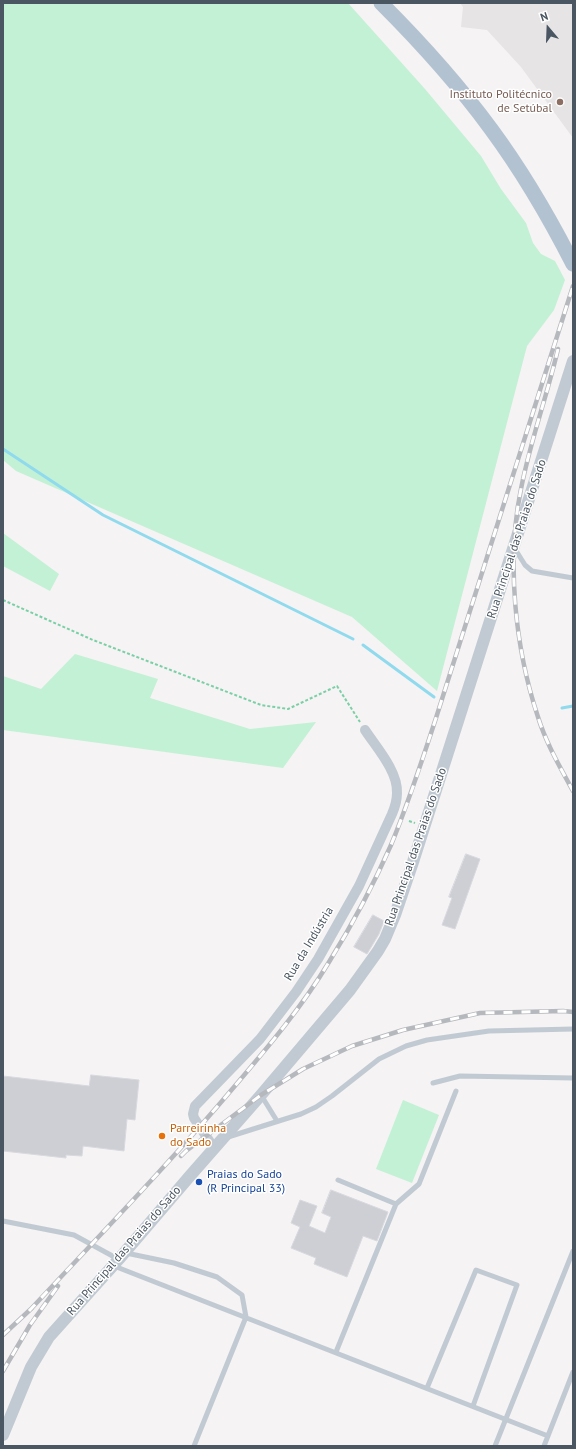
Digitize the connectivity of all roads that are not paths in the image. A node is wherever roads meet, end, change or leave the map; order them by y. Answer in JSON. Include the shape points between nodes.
{"nodes":[{"id":1,"x":381,"y":3,"type":"edge"},
{"id":2,"x":573,"y":264,"type":"edge"},
{"id":3,"x":573,"y":361,"type":"edge"},
{"id":4,"x":514,"y":548,"type":"junction"},
{"id":5,"x":573,"y":578,"type":"edge"},
{"id":6,"x":365,"y":730,"type":"road end"},
{"id":7,"x":573,"y":1029,"type":"edge"},
{"id":8,"x":573,"y":1078,"type":"edge"},
{"id":9,"x":433,"y":1083,"type":"dead end"},
{"id":10,"x":456,"y":1090,"type":"dead end"},
{"id":11,"x":261,"y":1095,"type":"junction"},
{"id":12,"x":277,"y":1121,"type":"junction"},
{"id":13,"x":218,"y":1144,"type":"junction"},
{"id":14,"x":338,"y":1180,"type":"dead end"},
{"id":15,"x":396,"y":1204,"type":"junction"},
{"id":16,"x":3,"y":1221,"type":"edge"},
{"id":17,"x":573,"y":1251,"type":"edge"},
{"id":18,"x":119,"y":1259,"type":"junction"},
{"id":19,"x":246,"y":1317,"type":"junction"},
{"id":20,"x":336,"y":1352,"type":"junction"},
{"id":21,"x":573,"y":1372,"type":"edge"},
{"id":22,"x":426,"y":1388,"type":"junction"},
{"id":23,"x":473,"y":1406,"type":"junction"},
{"id":24,"x":506,"y":1419,"type":"junction"},
{"id":25,"x":3,"y":1435,"type":"edge"},
{"id":26,"x":548,"y":1436,"type":"junction"},
{"id":27,"x":194,"y":1446,"type":"edge"},
{"id":28,"x":495,"y":1446,"type":"edge"},
{"id":29,"x":544,"y":1446,"type":"edge"}],
"edges":[{"from":1,"to":2,"type":"main road","via":[[435,60],[506,150]]},
{"from":3,"to":4,"type":"street","name":"Rua Principal das Praias do Sado"},
{"from":4,"to":5,"type":"lane","via":[[522,562],[530,569],[538,573]]},
{"from":4,"to":11,"type":"street","name":"Rua Principal das Praias do Sado","via":[[390,927],[378,951],[350,990]]},
{"from":6,"to":13,"type":"street","name":"Rua da Indústria","via":[[389,766],[397,784],[392,814],[359,886],[318,959],[296,992],[260,1038],[195,1106],[194,1118]]},
{"from":7,"to":12,"type":"lane","via":[[489,1031],[427,1040],[406,1046],[379,1059],[316,1107]]},
{"from":8,"to":9,"type":"lane","via":[[460,1076]]},
{"from":10,"to":15,"type":"lane","via":[[419,1184]]},
{"from":11,"to":12,"type":"lane"},
{"from":11,"to":13,"type":"street","name":"Rua Principal das Praias do Sado"},
{"from":12,"to":13,"type":"lane"},
{"from":13,"to":18,"type":"street","name":"Rua Principal das Praias do Sado"},
{"from":14,"to":15,"type":"lane"},
{"from":15,"to":20,"type":"lane"},
{"from":16,"to":18,"type":"lane","via":[[74,1235]]},
{"from":17,"to":24,"type":"lane"},
{"from":18,"to":19,"type":"lane"},
{"from":18,"to":19,"type":"lane","via":[[174,1262],[217,1277],[242,1295]]},
{"from":18,"to":25,"type":"street","name":"Rua Principal das Praias do Sado","via":[[59,1324],[40,1351],[22,1386]]},
{"from":19,"to":20,"type":"lane"},
{"from":19,"to":27,"type":"lane"},
{"from":20,"to":22,"type":"lane"},
{"from":21,"to":26,"type":"lane"},
{"from":22,"to":23,"type":"lane"},
{"from":22,"to":23,"type":"lane","via":[[476,1270],[517,1285]]},
{"from":23,"to":24,"type":"lane"},
{"from":24,"to":26,"type":"lane"},
{"from":24,"to":28,"type":"lane"},
{"from":26,"to":29,"type":"lane"}]}
